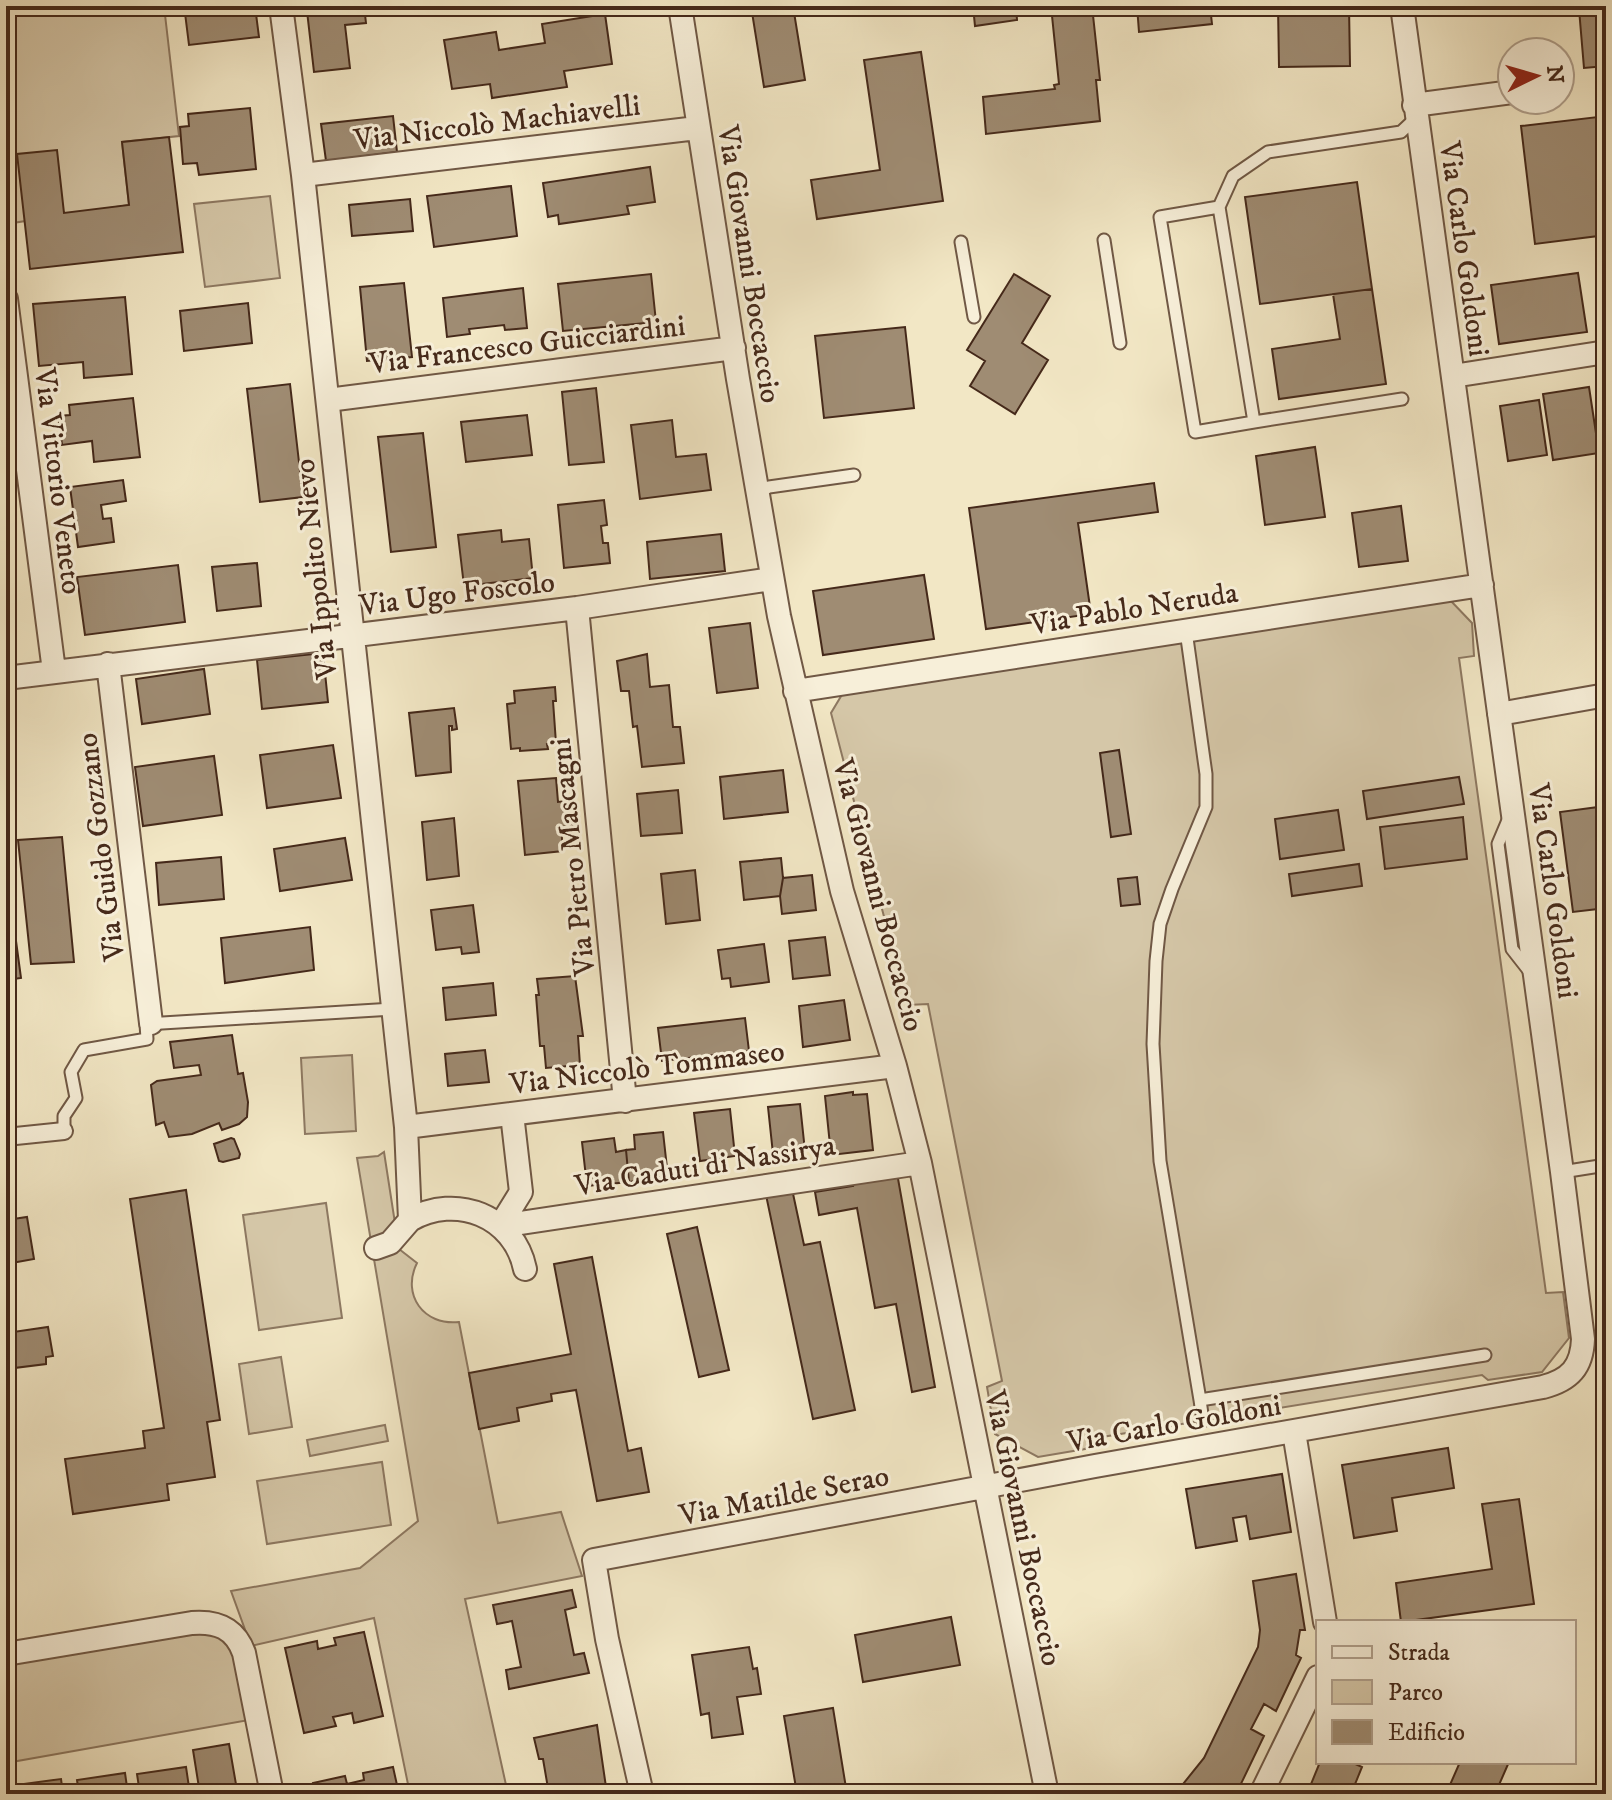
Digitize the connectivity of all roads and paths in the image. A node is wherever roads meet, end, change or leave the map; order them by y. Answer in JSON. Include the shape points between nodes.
{"nodes":[{"id":1,"x":281,"y":6,"type":"edge"},
{"id":2,"x":680,"y":6,"type":"edge"},
{"id":3,"x":1402,"y":6,"type":"edge"},
{"id":4,"x":1496,"y":95,"type":"edge"},
{"id":5,"x":1415,"y":111,"type":"junction"},
{"id":6,"x":697,"y":128,"type":"junction"},
{"id":7,"x":303,"y":175,"type":"junction"},
{"id":8,"x":1219,"y":207,"type":"junction"},
{"id":9,"x":1104,"y":240,"type":"dead end"},
{"id":10,"x":961,"y":242,"type":"dead end"},
{"id":11,"x":6,"y":299,"type":"edge"},
{"id":12,"x":974,"y":317,"type":"dead end"},
{"id":13,"x":1120,"y":343,"type":"dead end"},
{"id":14,"x":734,"y":348,"type":"junction"},
{"id":15,"x":1606,"y":352,"type":"edge"},
{"id":16,"x":1453,"y":376,"type":"junction"},
{"id":17,"x":1402,"y":399,"type":"dead end"},
{"id":18,"x":328,"y":400,"type":"junction"},
{"id":19,"x":1254,"y":422,"type":"junction"},
{"id":20,"x":854,"y":475,"type":"dead end"},
{"id":21,"x":757,"y":493,"type":"junction"},
{"id":22,"x":772,"y":579,"type":"junction"},
{"id":23,"x":1482,"y":585,"type":"junction"},
{"id":24,"x":577,"y":608,"type":"junction"},
{"id":25,"x":1186,"y":631,"type":"junction"},
{"id":26,"x":351,"y":636,"type":"junction"},
{"id":27,"x":108,"y":664,"type":"junction"},
{"id":28,"x":54,"y":671,"type":"junction"},
{"id":29,"x":6,"y":678,"type":"edge"},
{"id":30,"x":795,"y":691,"type":"junction"},
{"id":31,"x":1606,"y":695,"type":"edge"},
{"id":32,"x":1499,"y":714,"type":"junction"},
{"id":33,"x":393,"y":1009,"type":"junction"},
{"id":34,"x":151,"y":1023,"type":"junction"},
{"id":35,"x":895,"y":1066,"type":"junction"},
{"id":36,"x":625,"y":1101,"type":"junction"},
{"id":37,"x":512,"y":1114,"type":"junction"},
{"id":38,"x":406,"y":1127,"type":"junction"},
{"id":39,"x":64,"y":1131,"type":"joint"},
{"id":40,"x":6,"y":1137,"type":"edge"},
{"id":41,"x":920,"y":1163,"type":"junction"},
{"id":42,"x":1606,"y":1165,"type":"edge"},
{"id":43,"x":1562,"y":1172,"type":"junction"},
{"id":44,"x":410,"y":1220,"type":"junction"},
{"id":45,"x":500,"y":1226,"type":"junction"},
{"id":46,"x":376,"y":1248,"type":"dead end"},
{"id":47,"x":525,"y":1269,"type":"dead end"},
{"id":48,"x":1485,"y":1355,"type":"dead end"},
{"id":49,"x":1200,"y":1400,"type":"junction"},
{"id":50,"x":1203,"y":1421,"type":"dead end"},
{"id":51,"x":1294,"y":1432,"type":"junction"},
{"id":52,"x":984,"y":1487,"type":"junction"},
{"id":53,"x":1325,"y":1620,"type":"edge"},
{"id":54,"x":7,"y":1652,"type":"edge"},
{"id":55,"x":1316,"y":1681,"type":"edge"},
{"id":56,"x":272,"y":1794,"type":"edge"},
{"id":57,"x":642,"y":1794,"type":"edge"},
{"id":58,"x":1047,"y":1794,"type":"edge"},
{"id":59,"x":1261,"y":1794,"type":"edge"}],
"edges":[{"from":1,"to":7,"type":"street","name":"Via Ippolito Nievo"},
{"from":2,"to":6,"type":"street","name":"Via Giovanni Boccaccio"},
{"from":3,"to":5,"type":"street","name":"Via Carlo Goldoni"},
{"from":4,"to":5,"type":"street","name":"Via Carlo Goldoni"},
{"from":5,"to":8,"type":"lane","via":[[1401,132],[1268,152],[1233,176]]},
{"from":5,"to":16,"type":"street","name":"Via Carlo Goldoni"},
{"from":6,"to":7,"type":"street","name":"Via Niccolò Machiavelli"},
{"from":6,"to":14,"type":"street","name":"Via Giovanni Boccaccio"},
{"from":7,"to":18,"type":"street","name":"Via Ippolito Nievo"},
{"from":8,"to":19,"type":"lane"},
{"from":8,"to":19,"type":"lane","via":[[1160,217],[1192,416],[1195,432]]},
{"from":9,"to":13,"type":"lane"},
{"from":10,"to":12,"type":"lane"},
{"from":11,"to":28,"type":"street","name":"Via Vittorio Veneto"},
{"from":14,"to":18,"type":"street","name":"Via Francesco Guicciardini"},
{"from":14,"to":21,"type":"street","name":"Via Giovanni Boccaccio"},
{"from":15,"to":16,"type":"street"},
{"from":16,"to":23,"type":"street","name":"Via Carlo Goldoni"},
{"from":17,"to":19,"type":"lane"},
{"from":18,"to":26,"type":"street","name":"Via Ippolito Nievo"},
{"from":20,"to":21,"type":"lane"},
{"from":21,"to":22,"type":"street","name":"Via Giovanni Boccaccio"},
{"from":22,"to":24,"type":"street","name":"Via Ugo Foscolo"},
{"from":22,"to":30,"type":"street","name":"Via Giovanni Boccaccio"},
{"from":23,"to":25,"type":"street","name":"Via Pablo Neruda"},
{"from":23,"to":32,"type":"street","name":"Via Carlo Goldoni"},
{"from":24,"to":26,"type":"street","name":"Via Ugo Foscolo"},
{"from":24,"to":36,"type":"street","name":"Via Pietro Mascagni"},
{"from":25,"to":30,"type":"street","name":"Via Pablo Neruda"},
{"from":25,"to":49,"type":"lane","via":[[1206,801],[1160,924],[1153,1034],[1160,1161]]},
{"from":26,"to":27,"type":"street","name":"Via Ugo Foscolo"},
{"from":26,"to":33,"type":"street","name":"Via Ippolito Nievo"},
{"from":27,"to":28,"type":"street","name":"Via Ugo Foscolo"},
{"from":27,"to":34,"type":"street","name":"Via Guido Gozzano"},
{"from":28,"to":29,"type":"street","name":"Via Ugo Foscolo"},
{"from":30,"to":35,"type":"street","name":"Via Giovanni Boccaccio","via":[[842,891]]},
{"from":31,"to":32,"type":"street"},
{"from":32,"to":43,"type":"street","name":"Via Carlo Goldoni"},
{"from":33,"to":34,"type":"lane"},
{"from":33,"to":38,"type":"street","name":"Via Ippolito Nievo"},
{"from":34,"to":39,"type":"lane","via":[[146,1024],[147,1039],[84,1050],[71,1072],[76,1098],[64,1116]]},
{"from":35,"to":36,"type":"street","name":"Via Niccolò Tommaseo"},
{"from":35,"to":41,"type":"street","name":"Via Giovanni Boccaccio"},
{"from":36,"to":37,"type":"street","name":"Via Niccolò Tommaseo"},
{"from":37,"to":38,"type":"street","name":"Via Niccolò Tommaseo"},
{"from":37,"to":45,"type":"street","via":[[521,1192]]},
{"from":38,"to":44,"type":"street","name":"Via Ippolito Nievo"},
{"from":39,"to":40,"type":"street"},
{"from":41,"to":45,"type":"street","name":"Via Caduti di Nassirya"},
{"from":41,"to":52,"type":"street","name":"Via Giovanni Boccaccio"},
{"from":42,"to":43,"type":"lane"},
{"from":43,"to":51,"type":"street","name":"Via Carlo Goldoni","via":[[1583,1339],[1571,1376],[1543,1387]]},
{"from":44,"to":45,"type":"street","via":[[435,1209],[455,1208]]},
{"from":44,"to":46,"type":"street","via":[[390,1243]]},
{"from":45,"to":47,"type":"street","via":[[518,1248]]},
{"from":48,"to":49,"type":"lane"},
{"from":49,"to":50,"type":"lane"},
{"from":51,"to":52,"type":"street","name":"Via Carlo Goldoni"},
{"from":51,"to":53,"type":"street"},
{"from":52,"to":57,"type":"street","name":"Via Matilde Serao","via":[[594,1560]]},
{"from":52,"to":58,"type":"street","name":"Via Giovanni Boccaccio"},
{"from":54,"to":56,"type":"street","via":[[192,1623],[224,1626],[244,1653]]},
{"from":55,"to":59,"type":"street"}]}
